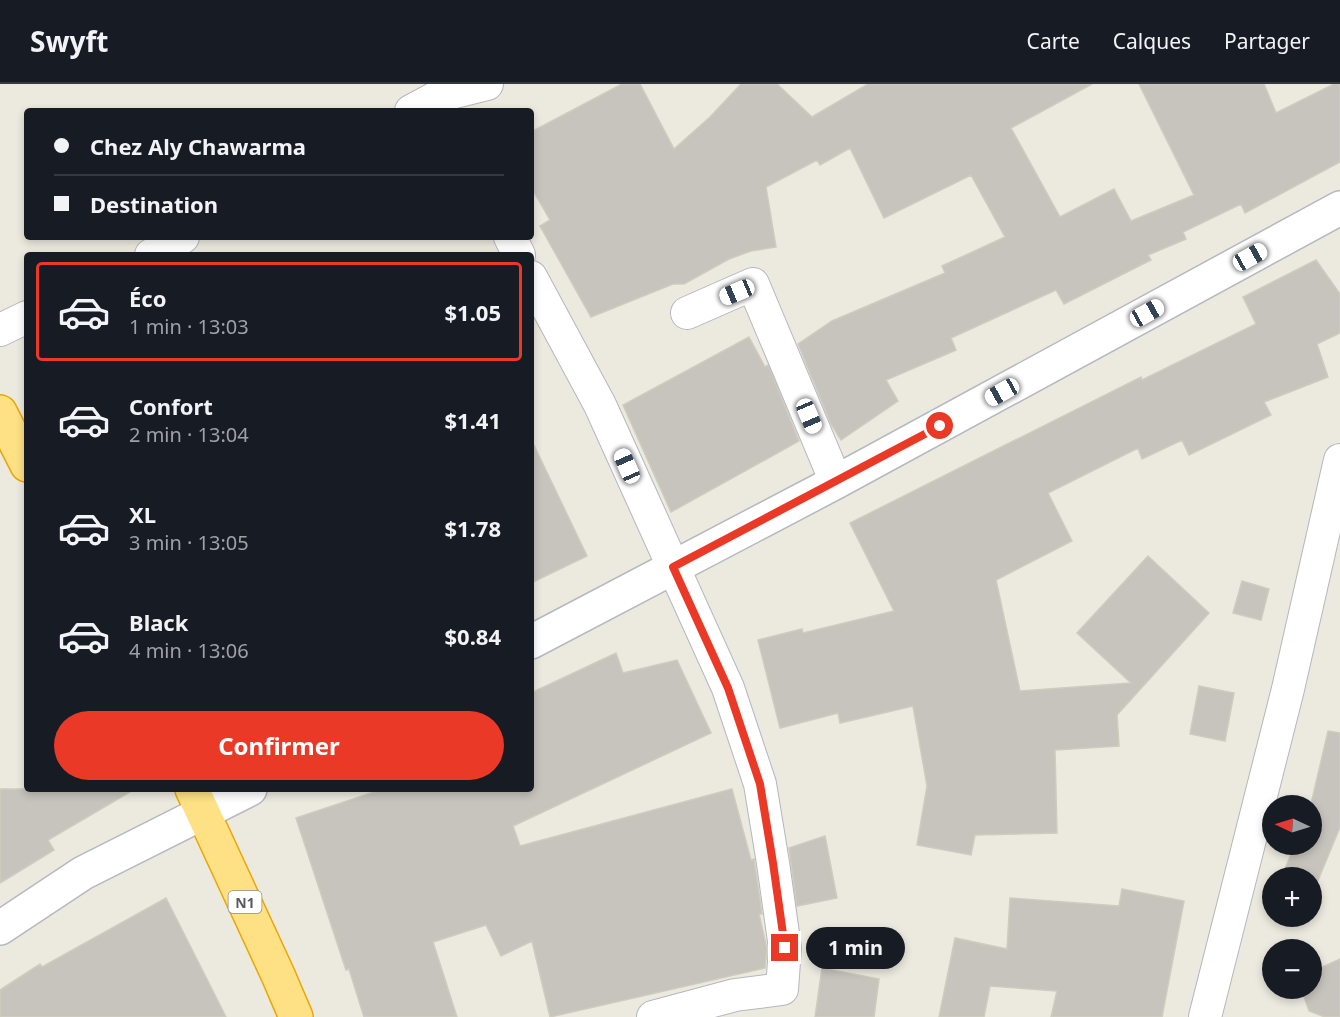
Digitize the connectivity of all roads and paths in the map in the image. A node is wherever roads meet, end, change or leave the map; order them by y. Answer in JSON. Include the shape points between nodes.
{"nodes":[{"id":1,"x":488,"y":84,"type":"edge"},
{"id":2,"x":439,"y":97,"type":"edge"},
{"id":3,"x":417,"y":108,"type":"edge"},
{"id":4,"x":1338,"y":215,"type":"edge"},
{"id":5,"x":178,"y":240,"type":"edge"},
{"id":6,"x":156,"y":252,"type":"edge"},
{"id":7,"x":534,"y":283,"type":"edge"},
{"id":8,"x":687,"y":313,"type":"dead end"},
{"id":9,"x":24,"y":318,"type":"edge"},
{"id":10,"x":0,"y":330,"type":"edge"},
{"id":11,"x":0,"y":412,"type":"edge"},
{"id":12,"x":24,"y":459,"type":"edge"},
{"id":13,"x":1340,"y":460,"type":"edge"},
{"id":14,"x":836,"y":482,"type":"junction"},
{"id":15,"x":673,"y":567,"type":"junction"},
{"id":16,"x":534,"y":640,"type":"edge"},
{"id":17,"x":237,"y":792,"type":"edge"},
{"id":18,"x":198,"y":801,"type":"edge"},
{"id":19,"x":0,"y":928,"type":"edge"},
{"id":20,"x":296,"y":1017,"type":"edge"},
{"id":21,"x":653,"y":1017,"type":"edge"},
{"id":22,"x":1205,"y":1017,"type":"edge"}],
"edges":[{"from":1,"to":2,"type":"street"},
{"from":2,"to":3,"type":"street"},
{"from":4,"to":14,"type":"street"},
{"from":5,"to":6,"type":"street"},
{"from":7,"to":15,"type":"street","via":[[600,405]]},
{"from":8,"to":14,"type":"street","via":[[753,284]]},
{"from":9,"to":10,"type":"street"},
{"from":11,"to":12,"type":"highway"},
{"from":13,"to":22,"type":"street","via":[[1286,700]]},
{"from":14,"to":15,"type":"street"},
{"from":15,"to":16,"type":"street"},
{"from":15,"to":21,"type":"street","via":[[728,688],[760,784],[785,948],[782,989],[735,995]]},
{"from":17,"to":18,"type":"street"},
{"from":18,"to":19,"type":"street"},
{"from":18,"to":20,"type":"highway","number":"N1"}]}
